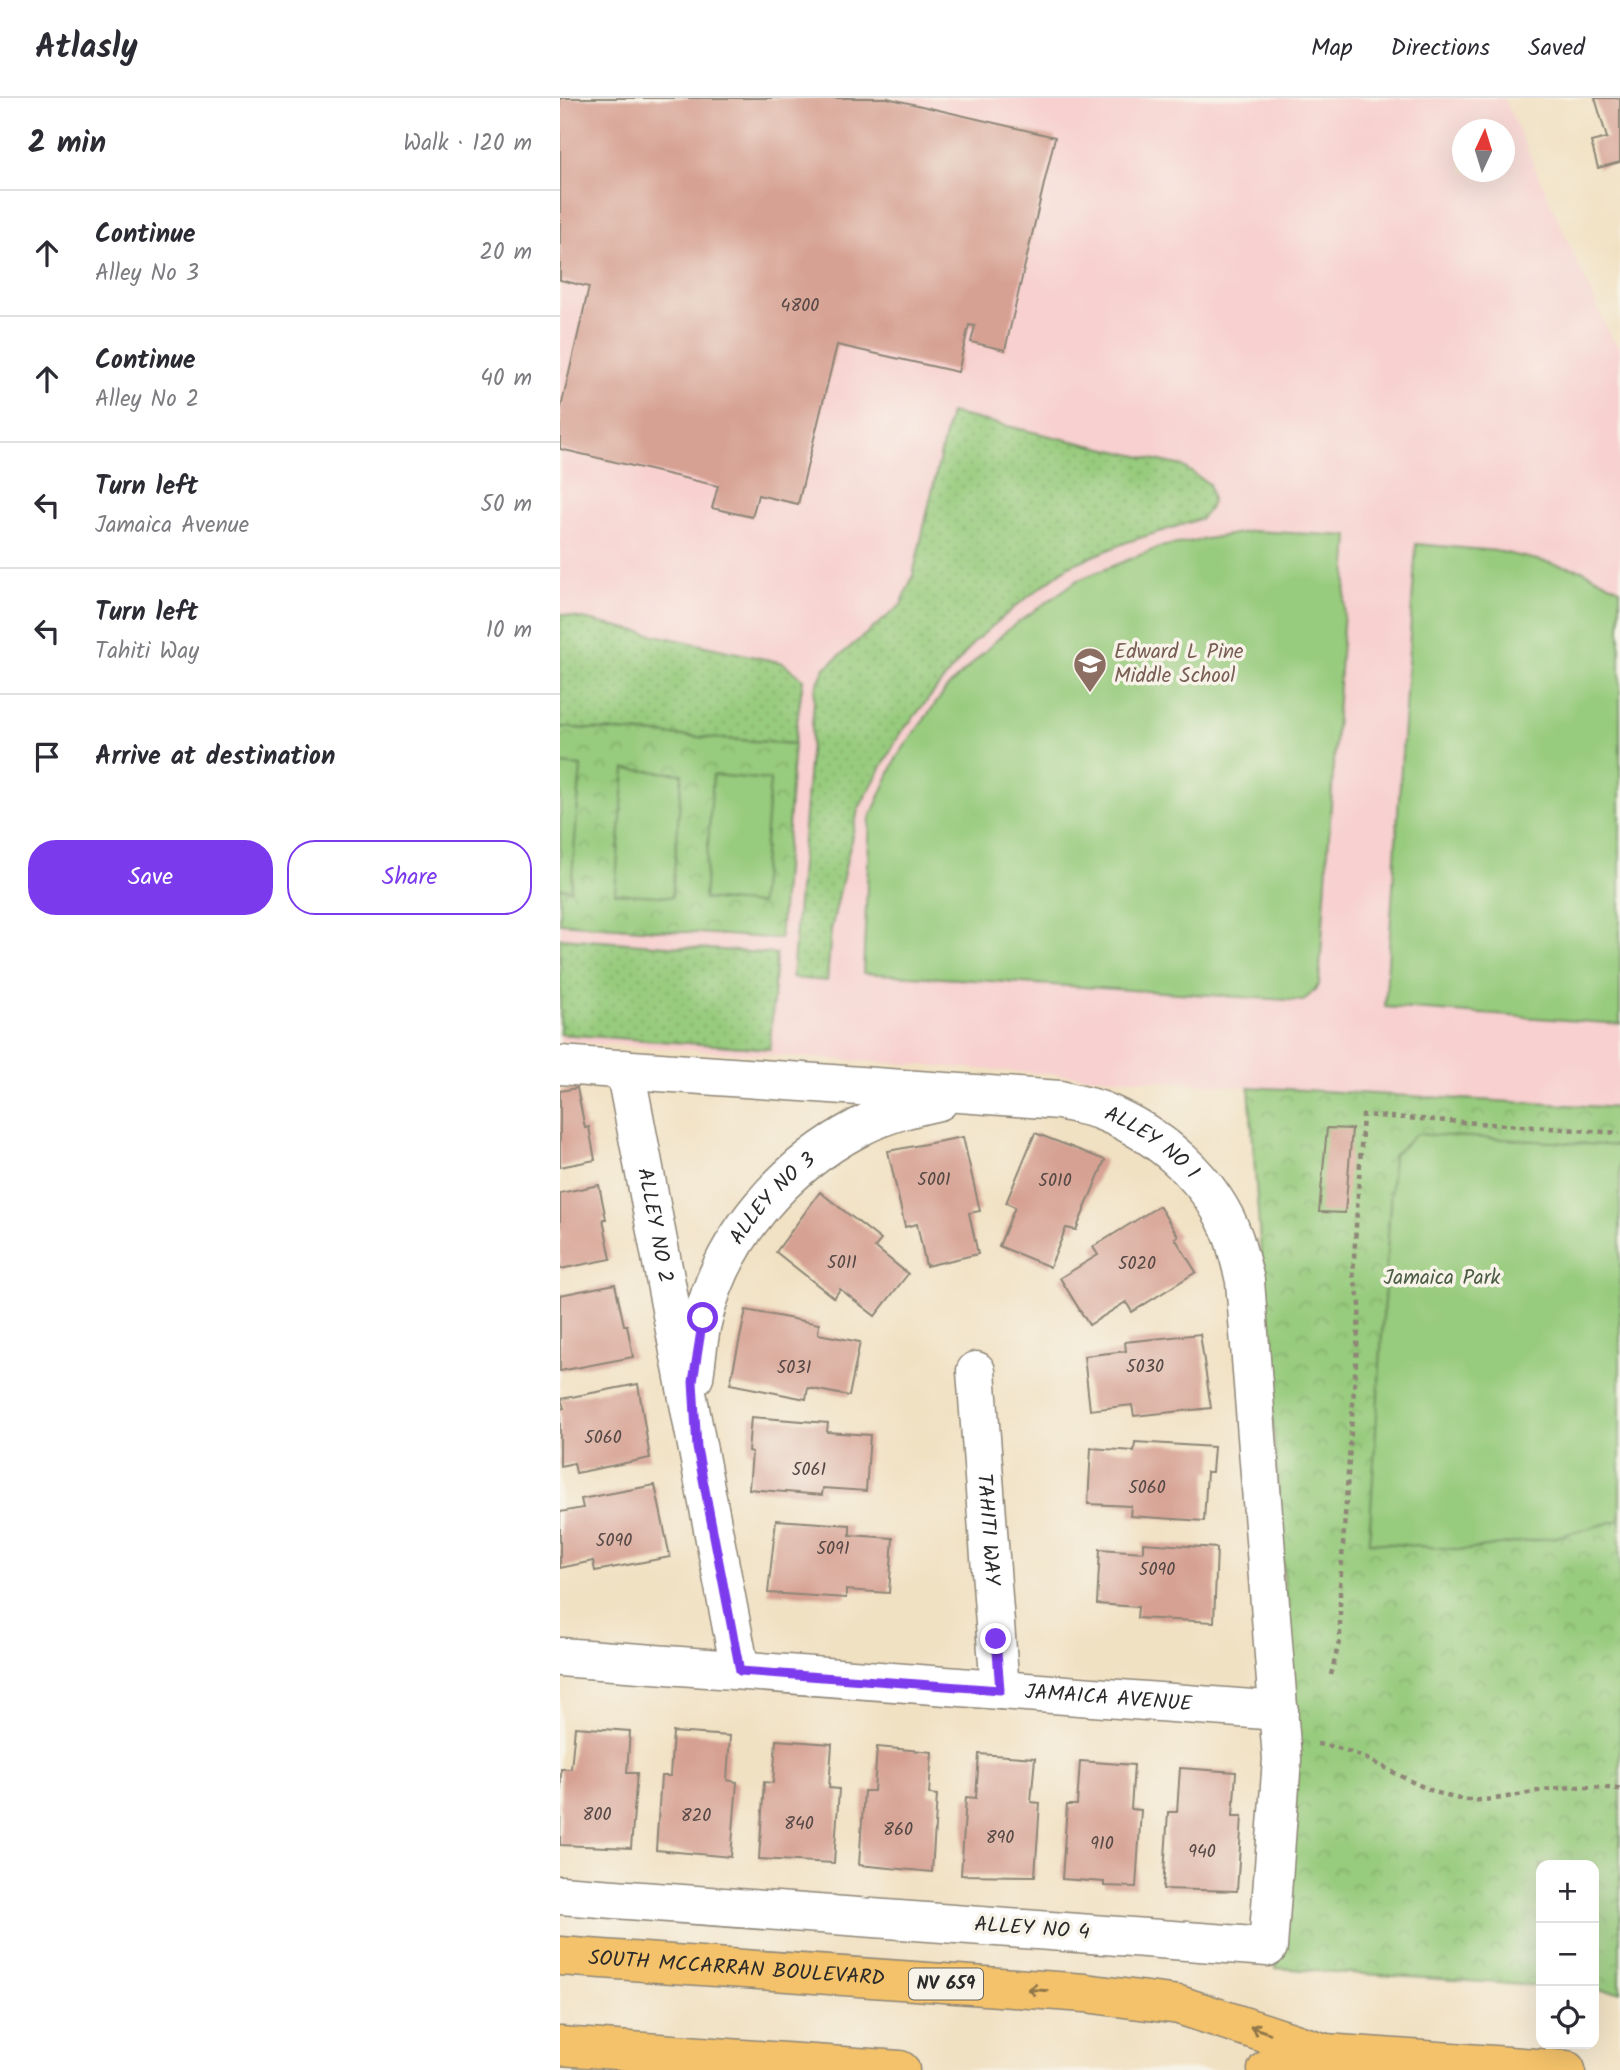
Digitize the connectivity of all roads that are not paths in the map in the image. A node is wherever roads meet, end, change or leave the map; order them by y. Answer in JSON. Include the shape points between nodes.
{"nodes":[{"id":1,"x":560,"y":1065,"type":"edge"},
{"id":2,"x":625,"y":1069,"type":"junction"},
{"id":3,"x":1011,"y":1096,"type":"junction"},
{"id":4,"x":976,"y":1371,"type":"dead end"},
{"id":5,"x":697,"y":1448,"type":"junction"},
{"id":6,"x":560,"y":1657,"type":"edge"},
{"id":7,"x":740,"y":1671,"type":"junction"},
{"id":8,"x":1000,"y":1690,"type":"junction"},
{"id":9,"x":1280,"y":1725,"type":"junction"},
{"id":10,"x":560,"y":1895,"type":"edge"},
{"id":11,"x":560,"y":1956,"type":"edge"},
{"id":12,"x":560,"y":2046,"type":"edge"},
{"id":13,"x":1325,"y":2053,"type":"junction"},
{"id":14,"x":900,"y":2070,"type":"edge"},
{"id":15,"x":1267,"y":2070,"type":"edge"},
{"id":16,"x":1566,"y":2070,"type":"edge"}],
"edges":[{"from":1,"to":2,"type":"street","name":"ALLEY NO 1"},
{"from":2,"to":3,"type":"street","name":"ALLEY NO 1"},
{"from":2,"to":5,"type":"street","name":"ALLEY NO 2"},
{"from":3,"to":5,"type":"street","name":"ALLEY NO 3","via":[[941,1100],[909,1107],[859,1127],[817,1152],[777,1188],[747,1224],[728,1257],[703,1318],[693,1382]]},
{"from":3,"to":9,"type":"street","name":"ALLEY NO 1","via":[[1060,1100],[1101,1111],[1144,1131],[1181,1159],[1210,1194],[1233,1237],[1245,1281]]},
{"from":4,"to":8,"type":"street","name":"TAHITI WAY"},
{"from":5,"to":7,"type":"street","name":"ALLEY NO 2"},
{"from":6,"to":7,"type":"street","name":"JAMAICA AVENUE"},
{"from":7,"to":8,"type":"street","name":"JAMAICA AVENUE"},
{"from":8,"to":9,"type":"street","name":"JAMAICA AVENUE"},
{"from":9,"to":10,"type":"street","name":"ALLEY NO 4","via":[[1282,1759],[1268,1947]]},
{"from":13,"to":11,"type":"main road","name":"SOUTH MCCARRAN BOULEVARD","number":"NV 659","one_way":true,"via":[[1179,2005],[1099,1995]]},
{"from":12,"to":14,"type":"main road"},
{"from":13,"to":15,"type":"main road","name":"SOUTH MCCARRAN BOULEVARD","number":"NV 659"},
{"from":13,"to":16,"type":"main road","name":"SOUTH MCCARRAN BOULEVARD","number":"NV 659"}]}
